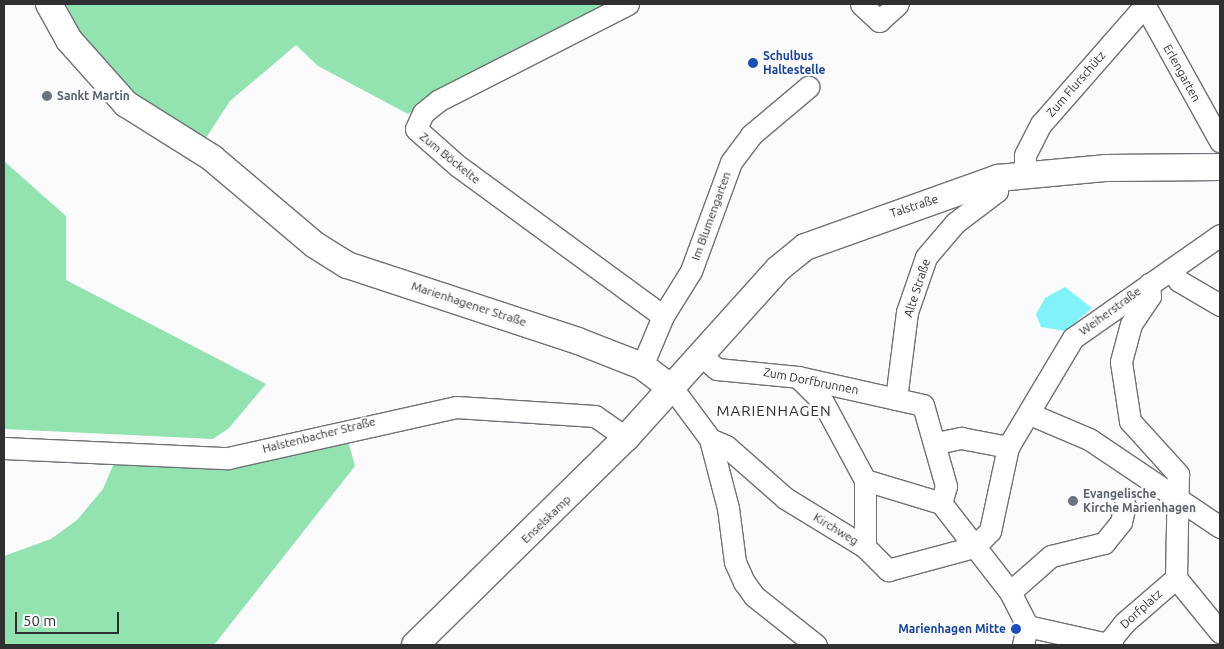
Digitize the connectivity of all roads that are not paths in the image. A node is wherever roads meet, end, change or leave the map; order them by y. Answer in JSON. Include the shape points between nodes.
{"nodes":[{"id":1,"x":49,"y":4,"type":"edge"},
{"id":2,"x":628,"y":4,"type":"edge"},
{"id":3,"x":861,"y":4,"type":"edge"},
{"id":4,"x":898,"y":4,"type":"edge"},
{"id":5,"x":1145,"y":4,"type":"edge"},
{"id":6,"x":808,"y":87,"type":"dead end"},
{"id":7,"x":1220,"y":141,"type":"edge"},
{"id":8,"x":1220,"y":167,"type":"edge"},
{"id":9,"x":1025,"y":173,"type":"junction"},
{"id":10,"x":998,"y":178,"type":"junction"},
{"id":11,"x":1220,"y":235,"type":"edge"},
{"id":12,"x":1172,"y":270,"type":"junction"},
{"id":13,"x":1149,"y":284,"type":"junction"},
{"id":14,"x":1220,"y":305,"type":"edge"},
{"id":15,"x":663,"y":316,"type":"junction"},
{"id":16,"x":702,"y":357,"type":"junction"},
{"id":17,"x":642,"y":366,"type":"junction"},
{"id":18,"x":798,"y":377,"type":"junction"},
{"id":19,"x":673,"y":389,"type":"junction"},
{"id":20,"x":896,"y":398,"type":"junction"},
{"id":21,"x":1030,"y":414,"type":"junction"},
{"id":22,"x":626,"y":438,"type":"junction"},
{"id":23,"x":710,"y":439,"type":"junction"},
{"id":24,"x":937,"y":443,"type":"junction"},
{"id":25,"x":1008,"y":447,"type":"junction"},
{"id":26,"x":4,"y":448,"type":"edge"},
{"id":27,"x":865,"y":480,"type":"junction"},
{"id":28,"x":1177,"y":497,"type":"junction"},
{"id":29,"x":941,"y":503,"type":"junction"},
{"id":30,"x":1126,"y":505,"type":"dead end"},
{"id":31,"x":1220,"y":527,"type":"edge"},
{"id":32,"x":865,"y":547,"type":"junction"},
{"id":33,"x":974,"y":547,"type":"junction"},
{"id":34,"x":1176,"y":578,"type":"junction"},
{"id":35,"x":1010,"y":592,"type":"junction"},
{"id":36,"x":1220,"y":632,"type":"edge"},
{"id":37,"x":1025,"y":636,"type":"edge"},
{"id":38,"x":1110,"y":644,"type":"edge"},
{"id":39,"x":415,"y":645,"type":"edge"},
{"id":40,"x":816,"y":645,"type":"edge"}],
"edges":[{"from":1,"to":17,"type":"main road","name":"Marienhagener Straße","via":[[69,40],[126,104],[212,158],[315,245],[346,265],[536,326]]},
{"from":2,"to":15,"type":"street","name":"Zum Böckelte","via":[[438,101],[423,113],[416,129],[458,166]]},
{"from":3,"to":4,"type":"street","via":[[879,21]]},
{"from":5,"to":7,"type":"street","name":"Erlengarten"},
{"from":5,"to":9,"type":"street","name":"Zum Flurschütz","via":[[1041,124],[1025,156]]},
{"from":6,"to":15,"type":"street","name":"Im Blumengarten","via":[[751,135],[731,162],[691,271]]},
{"from":8,"to":9,"type":"main road","name":"Talstraße"},
{"from":9,"to":10,"type":"main road","name":"Talstraße"},
{"from":10,"to":16,"type":"main road","name":"Talstraße","via":[[805,247],[778,269]]},
{"from":10,"to":20,"type":"street","name":"Alte Straße","via":[[997,191],[955,223],[926,257],[907,312]]},
{"from":11,"to":12,"type":"street","name":"Weiherstraße"},
{"from":12,"to":13,"type":"street","name":"Weiherstraße"},
{"from":12,"to":14,"type":"street","via":[[1179,281]]},
{"from":13,"to":21,"type":"street","name":"Weiherstraße","via":[[1073,338]]},
{"from":13,"to":28,"type":"street","via":[[1150,296],[1131,324],[1121,362],[1130,421],[1178,474]]},
{"from":15,"to":17,"type":"street","name":"Im Blumengarten"},
{"from":16,"to":18,"type":"street","name":"Zum Dorfbrunnen","via":[[718,369]]},
{"from":16,"to":19,"type":"main road","name":"Talstraße"},
{"from":17,"to":19,"type":"main road","name":"Marienhagener Straße"},
{"from":18,"to":20,"type":"street","name":"Zum Dorfbrunnen"},
{"from":18,"to":27,"type":"street","via":[[823,402]]},
{"from":19,"to":22,"type":"main road","name":"Enselskamp"},
{"from":19,"to":23,"type":"street","name":"Marienhagener Straße"},
{"from":20,"to":24,"type":"street","name":"Zum Dorfbrunnen","via":[[923,405]]},
{"from":21,"to":25,"type":"street"},
{"from":21,"to":28,"type":"street","via":[[1089,439]]},
{"from":22,"to":26,"type":"street","name":"Halstenbacher Straße","via":[[595,416],[456,407],[228,458]]},
{"from":22,"to":39,"type":"main road","name":"Enselskamp"},
{"from":23,"to":32,"type":"street","name":"Kirchweg","via":[[726,446],[785,498]]},
{"from":23,"to":40,"type":"street","name":"Marienhagener Straße","via":[[728,508],[735,562],[744,582],[754,596]]},
{"from":24,"to":25,"type":"street","via":[[961,438]]},
{"from":24,"to":29,"type":"street","via":[[946,486]]},
{"from":25,"to":33,"type":"street","via":[[990,531]]},
{"from":27,"to":29,"type":"street"},
{"from":27,"to":32,"type":"street"},
{"from":28,"to":31,"type":"street"},
{"from":28,"to":34,"type":"street"},
{"from":29,"to":33,"type":"street"},
{"from":30,"to":35,"type":"street","via":[[1121,522],[1104,543],[1052,556]]},
{"from":32,"to":33,"type":"street","name":"Kirchweg","via":[[888,570]]},
{"from":33,"to":35,"type":"street"},
{"from":34,"to":36,"type":"street"},
{"from":34,"to":38,"type":"street","name":"Dorfplatz","via":[[1124,623]]},
{"from":35,"to":37,"type":"street"},
{"from":37,"to":38,"type":"street","name":"Dorfplatz"}]}
